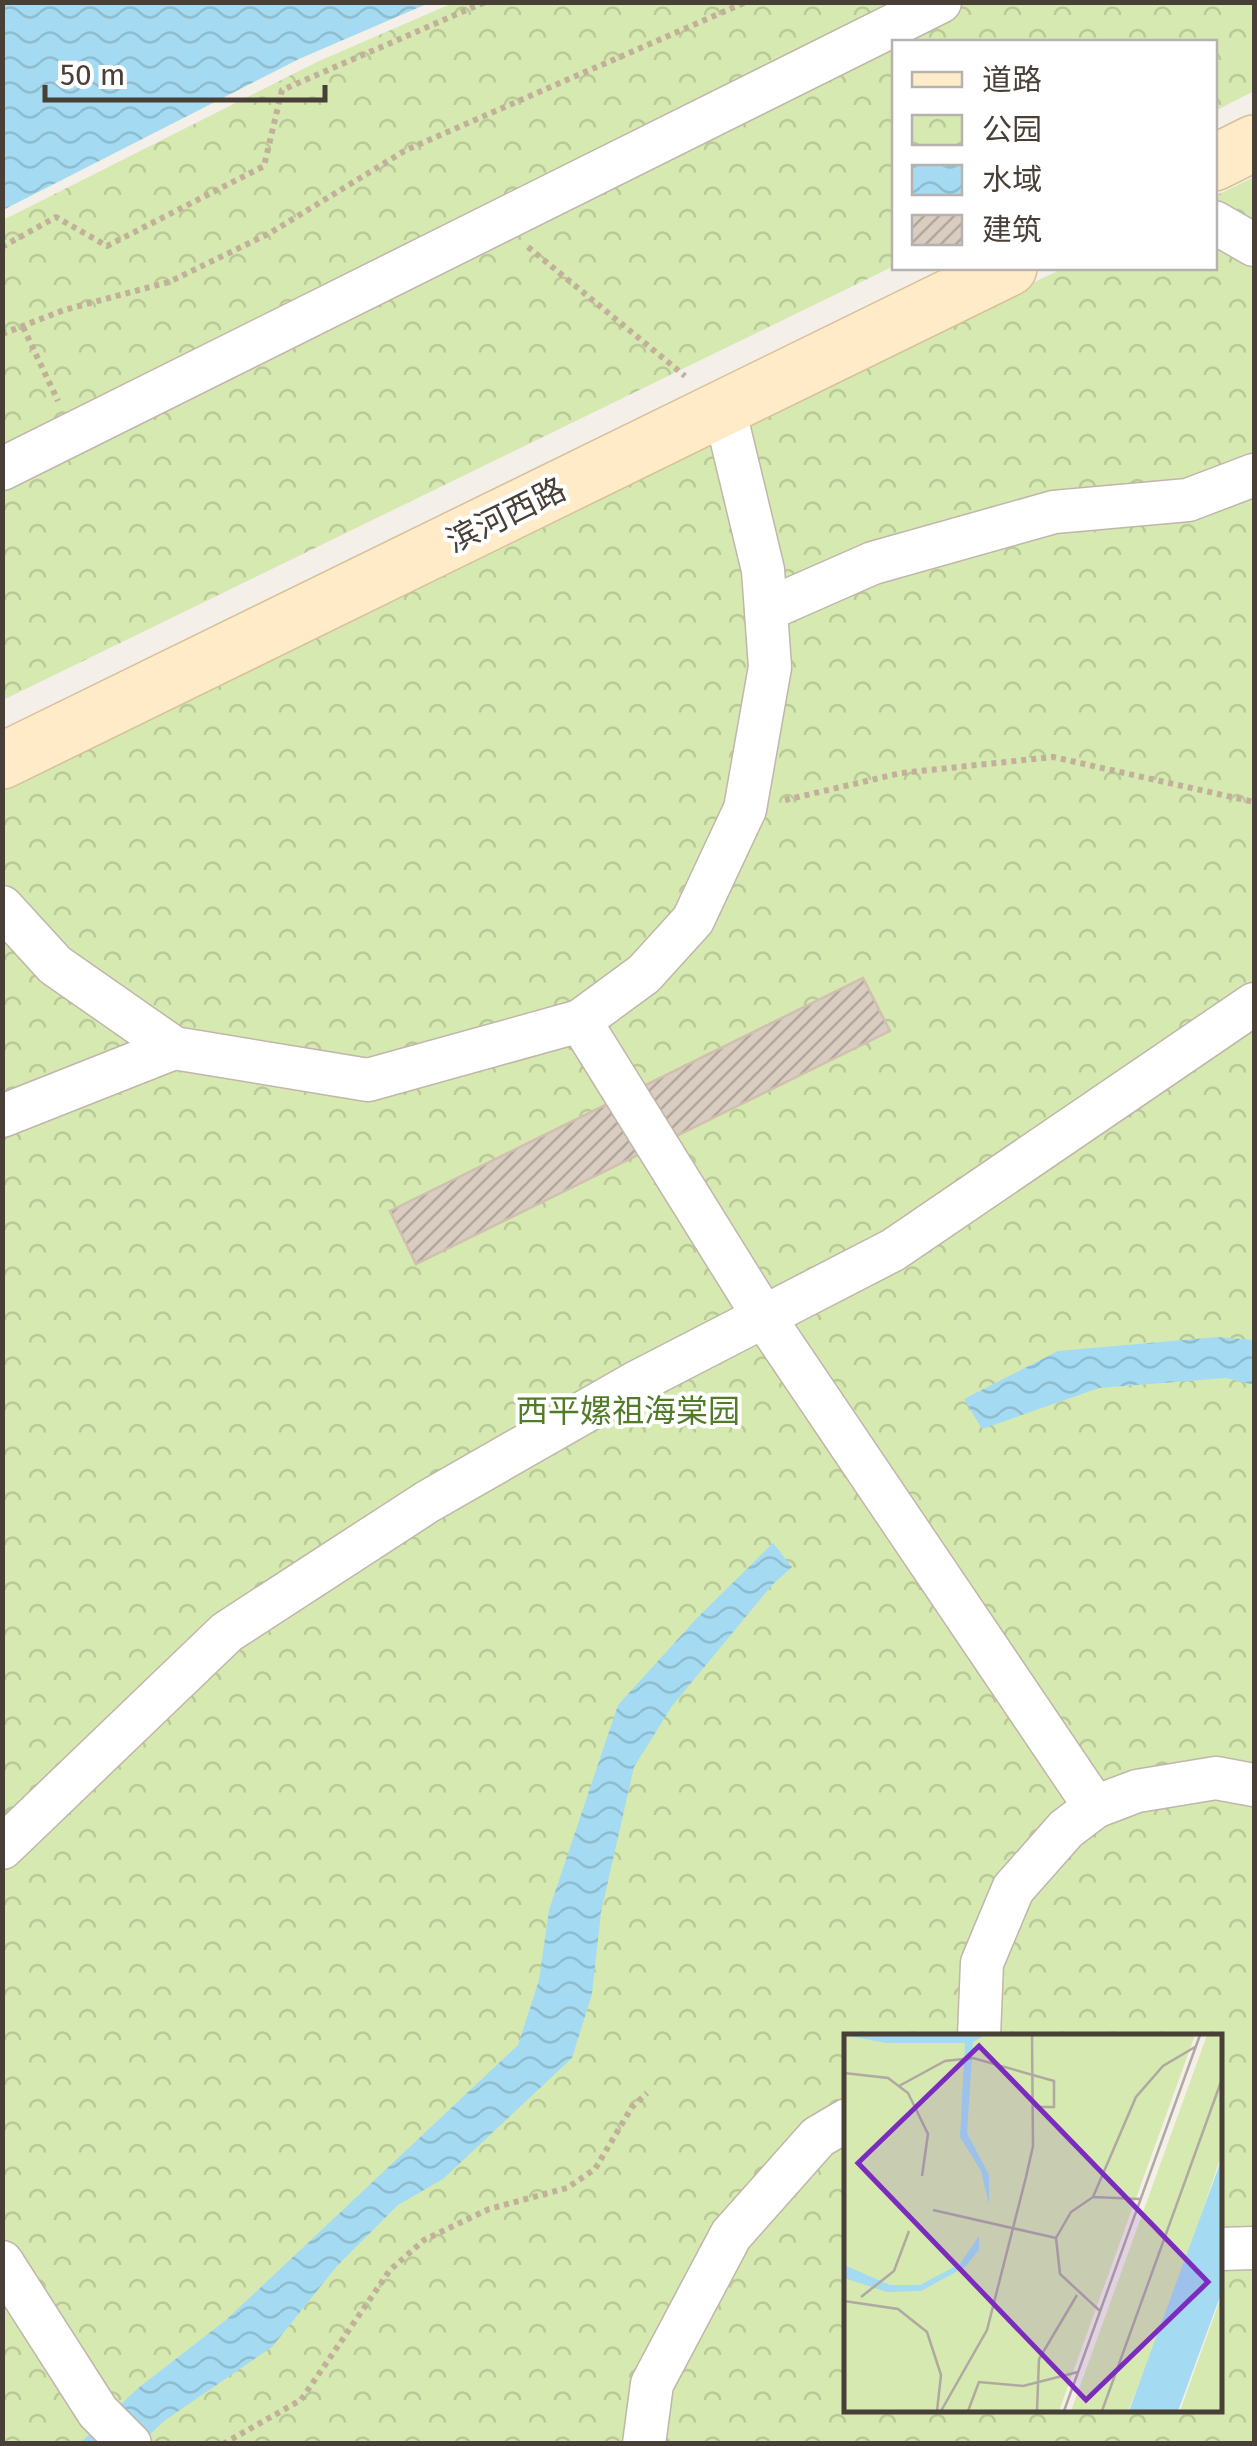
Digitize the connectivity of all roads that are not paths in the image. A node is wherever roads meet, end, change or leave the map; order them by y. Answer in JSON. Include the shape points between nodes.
{"nodes":[{"id":1,"x":940,"y":2,"type":"edge"},
{"id":2,"x":1254,"y":143,"type":"edge"},
{"id":3,"x":1217,"y":162,"type":"edge"},
{"id":4,"x":1217,"y":224,"type":"edge"},
{"id":5,"x":1254,"y":245,"type":"edge"},
{"id":6,"x":1005,"y":270,"type":"edge"},
{"id":7,"x":724,"y":408,"type":"junction"},
{"id":8,"x":2,"y":469,"type":"edge"},
{"id":9,"x":1254,"y":475,"type":"edge"},
{"id":10,"x":766,"y":610,"type":"junction"},
{"id":11,"x":2,"y":761,"type":"edge"},
{"id":12,"x":2,"y":907,"type":"edge"},
{"id":13,"x":1254,"y":1004,"type":"edge"},
{"id":14,"x":580,"y":1021,"type":"junction"},
{"id":15,"x":174,"y":1048,"type":"junction"},
{"id":16,"x":2,"y":1116,"type":"edge"},
{"id":17,"x":764,"y":1317,"type":"junction"},
{"id":18,"x":1254,"y":1785,"type":"edge"},
{"id":19,"x":1095,"y":1808,"type":"junction"},
{"id":20,"x":8,"y":1832,"type":"edge"},
{"id":21,"x":979,"y":2034,"type":"edge"},
{"id":22,"x":844,"y":2122,"type":"edge"},
{"id":23,"x":1254,"y":2248,"type":"edge"},
{"id":24,"x":1222,"y":2249,"type":"edge"},
{"id":25,"x":2,"y":2262,"type":"edge"},
{"id":26,"x":130,"y":2444,"type":"edge"},
{"id":27,"x":644,"y":2444,"type":"edge"}],
"edges":[{"from":1,"to":8,"type":"street"},
{"from":2,"to":3,"type":"street"},
{"from":4,"to":5,"type":"street"},
{"from":6,"to":7,"type":"street","name":"滨河西路"},
{"from":7,"to":10,"type":"street","via":[[763,570]]},
{"from":7,"to":11,"type":"street","name":"滨河西路"},
{"from":9,"to":10,"type":"street","via":[[1188,500],[1054,512],[872,563]]},
{"from":10,"to":14,"type":"street","via":[[770,667],[745,809],[694,920],[644,974]]},
{"from":12,"to":15,"type":"street","via":[[56,966]]},
{"from":13,"to":17,"type":"street","via":[[892,1250]]},
{"from":14,"to":15,"type":"street","via":[[368,1080]]},
{"from":14,"to":17,"type":"street"},
{"from":15,"to":16,"type":"street"},
{"from":17,"to":19,"type":"street"},
{"from":17,"to":20,"type":"street","via":[[426,1502],[227,1632]]},
{"from":18,"to":19,"type":"street","via":[[1216,1778],[1136,1790]]},
{"from":19,"to":21,"type":"street","via":[[1066,1829],[1012,1889],[982,1963]]},
{"from":22,"to":27,"type":"street","via":[[818,2137],[731,2235],[652,2384]]},
{"from":23,"to":24,"type":"street"},
{"from":25,"to":26,"type":"street","via":[[98,2412]]}]}
